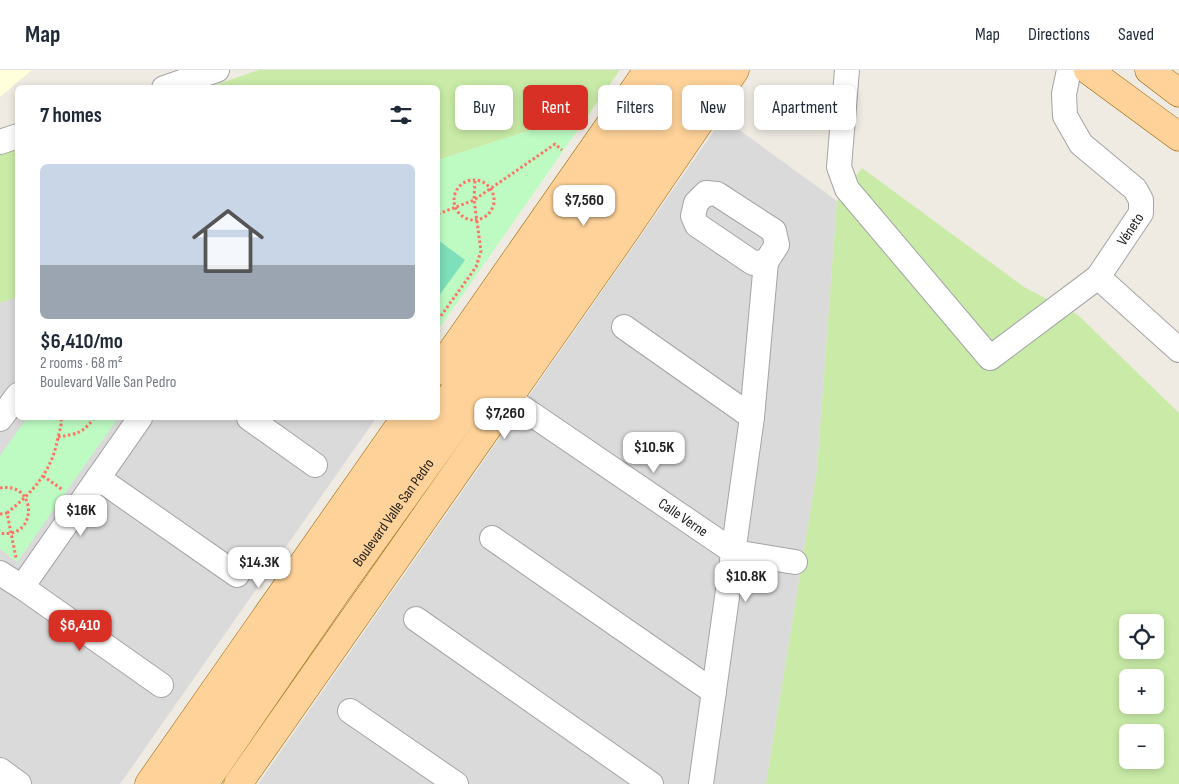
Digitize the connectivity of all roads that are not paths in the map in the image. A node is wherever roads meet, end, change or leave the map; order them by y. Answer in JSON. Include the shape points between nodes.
{"nodes":[{"id":1,"x":217,"y":70,"type":"edge"},
{"id":2,"x":648,"y":70,"type":"edge"},
{"id":3,"x":678,"y":70,"type":"edge"},
{"id":4,"x":707,"y":70,"type":"edge"},
{"id":5,"x":735,"y":70,"type":"edge"},
{"id":6,"x":847,"y":70,"type":"edge"},
{"id":7,"x":1069,"y":70,"type":"edge"},
{"id":8,"x":1088,"y":70,"type":"edge"},
{"id":9,"x":1149,"y":70,"type":"edge"},
{"id":10,"x":173,"y":85,"type":"edge"},
{"id":11,"x":1179,"y":93,"type":"edge"},
{"id":12,"x":15,"y":137,"type":"edge"},
{"id":13,"x":1179,"y":137,"type":"edge"},
{"id":14,"x":0,"y":142,"type":"edge"},
{"id":15,"x":596,"y":210,"type":"junction"},
{"id":16,"x":766,"y":262,"type":"dead end"},
{"id":17,"x":1098,"y":277,"type":"junction"},
{"id":18,"x":624,"y":327,"type":"dead end"},
{"id":19,"x":1179,"y":350,"type":"edge"},
{"id":20,"x":440,"y":367,"type":"edge"},
{"id":21,"x":508,"y":398,"type":"junction"},
{"id":22,"x":440,"y":411,"type":"edge"},
{"id":23,"x":440,"y":417,"type":"edge"},
{"id":24,"x":752,"y":417,"type":"junction"},
{"id":25,"x":139,"y":420,"type":"edge"},
{"id":26,"x":252,"y":420,"type":"edge"},
{"id":27,"x":404,"y":420,"type":"edge"},
{"id":28,"x":434,"y":420,"type":"edge"},
{"id":29,"x":438,"y":420,"type":"edge"},
{"id":30,"x":315,"y":465,"type":"dead end"},
{"id":31,"x":98,"y":478,"type":"junction"},
{"id":32,"x":492,"y":538,"type":"dead end"},
{"id":33,"x":734,"y":552,"type":"junction"},
{"id":34,"x":795,"y":562,"type":"dead end"},
{"id":35,"x":0,"y":573,"type":"edge"},
{"id":36,"x":237,"y":575,"type":"dead end"},
{"id":37,"x":319,"y":578,"type":"junction"},
{"id":38,"x":24,"y":584,"type":"junction"},
{"id":39,"x":362,"y":608,"type":"junction"},
{"id":40,"x":416,"y":619,"type":"dead end"},
{"id":41,"x":161,"y":685,"type":"dead end"},
{"id":42,"x":714,"y":692,"type":"junction"},
{"id":43,"x":350,"y":711,"type":"dead end"},
{"id":44,"x":0,"y":770,"type":"edge"},
{"id":45,"x":19,"y":784,"type":"edge"},
{"id":46,"x":149,"y":784,"type":"edge"},
{"id":47,"x":177,"y":784,"type":"edge"},
{"id":48,"x":204,"y":784,"type":"edge"},
{"id":49,"x":238,"y":784,"type":"edge"},
{"id":50,"x":456,"y":784,"type":"edge"},
{"id":51,"x":651,"y":784,"type":"edge"},
{"id":52,"x":701,"y":784,"type":"edge"}],
"edges":[{"from":1,"to":10,"type":"street"},
{"from":2,"to":15,"type":"main road","name":"Boulevard Valle San Pedro","via":[[583,165]]},
{"from":3,"to":15,"type":"main road","name":"Boulevard Valle San Pedro"},
{"from":4,"to":15,"type":"main road","name":"Boulevard Valle San Pedro"},
{"from":5,"to":15,"type":"main road","name":"Boulevard Valle San Pedro"},
{"from":6,"to":17,"type":"street","name":"Véneto","via":[[839,167],[847,189],[990,358]]},
{"from":7,"to":17,"type":"street","name":"Véneto","via":[[1064,94],[1065,116],[1081,144],[1134,189],[1141,200],[1141,213]]},
{"from":8,"to":13,"type":"main road"},
{"from":9,"to":11,"type":"main road"},
{"from":12,"to":14,"type":"street"},
{"from":15,"to":20,"type":"main road","name":"Boulevard Valle San Pedro"},
{"from":15,"to":21,"type":"main road","name":"Boulevard Valle San Pedro"},
{"from":15,"to":22,"type":"main road","name":"Boulevard Valle San Pedro"},
{"from":15,"to":23,"type":"main road","name":"Boulevard Valle San Pedro"},
{"from":16,"to":24,"type":"street"},
{"from":17,"to":19,"type":"street"},
{"from":18,"to":24,"type":"street"},
{"from":21,"to":33,"type":"street","name":"Calle Verne"},
{"from":21,"to":39,"type":"main road","name":"Boulevard Valle San Pedro"},
{"from":24,"to":33,"type":"street"},
{"from":25,"to":31,"type":"street"},
{"from":26,"to":30,"type":"street"},
{"from":27,"to":37,"type":"main road","name":"Boulevard Valle San Pedro"},
{"from":28,"to":37,"type":"main road","name":"Boulevard Valle San Pedro"},
{"from":29,"to":37,"type":"main road","name":"Boulevard Valle San Pedro"},
{"from":31,"to":36,"type":"street"},
{"from":31,"to":38,"type":"street"},
{"from":32,"to":42,"type":"street"},
{"from":33,"to":34,"type":"street","name":"Calle Verne"},
{"from":33,"to":42,"type":"street"},
{"from":35,"to":38,"type":"street"},
{"from":37,"to":39,"type":"main road"},
{"from":37,"to":46,"type":"main road","name":"Boulevard Valle San Pedro"},
{"from":37,"to":47,"type":"main road","name":"Boulevard Valle San Pedro"},
{"from":37,"to":48,"type":"main road","name":"Boulevard Valle San Pedro"},
{"from":38,"to":41,"type":"street"},
{"from":39,"to":49,"type":"main road","name":"Boulevard Valle San Pedro"},
{"from":40,"to":51,"type":"street"},
{"from":42,"to":52,"type":"street"},
{"from":43,"to":50,"type":"street"},
{"from":44,"to":45,"type":"street"}]}
